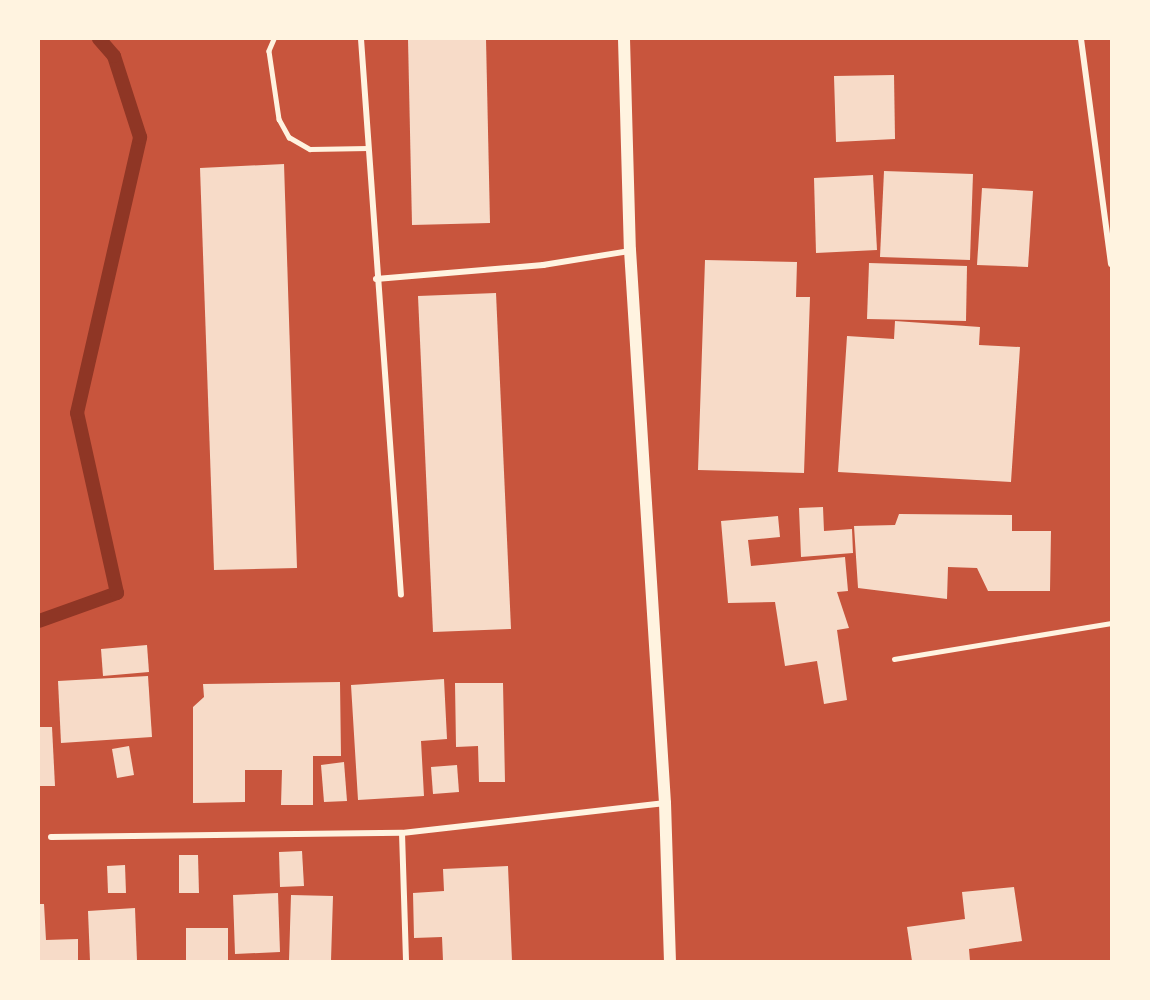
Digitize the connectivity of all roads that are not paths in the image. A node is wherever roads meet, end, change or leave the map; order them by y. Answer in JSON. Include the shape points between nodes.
{"nodes":[{"id":1,"x":274,"y":39,"type":"edge"},
{"id":2,"x":361,"y":39,"type":"edge"},
{"id":3,"x":624,"y":39,"type":"edge"},
{"id":4,"x":1081,"y":39,"type":"edge"},
{"id":5,"x":368,"y":148,"type":"junction"},
{"id":6,"x":630,"y":250,"type":"junction"},
{"id":7,"x":1111,"y":264,"type":"edge"},
{"id":8,"x":376,"y":279,"type":"junction"},
{"id":9,"x":401,"y":596,"type":"dead end"},
{"id":10,"x":1111,"y":623,"type":"edge"},
{"id":11,"x":894,"y":659,"type":"dead end"},
{"id":12,"x":664,"y":803,"type":"junction"},
{"id":13,"x":402,"y":833,"type":"junction"},
{"id":14,"x":51,"y":837,"type":"dead end"},
{"id":15,"x":406,"y":961,"type":"edge"},
{"id":16,"x":670,"y":961,"type":"edge"}],
"edges":[{"from":1,"to":5,"type":"lane","via":[[268,51],[279,119],[289,137],[310,149]]},
{"from":2,"to":5,"type":"street"},
{"from":3,"to":6,"type":"main road"},
{"from":4,"to":7,"type":"street"},
{"from":5,"to":8,"type":"street"},
{"from":6,"to":8,"type":"street","via":[[543,266]]},
{"from":6,"to":12,"type":"main road"},
{"from":8,"to":9,"type":"street"},
{"from":10,"to":11,"type":"lane"},
{"from":12,"to":13,"type":"street"},
{"from":12,"to":16,"type":"main road"},
{"from":13,"to":14,"type":"street"},
{"from":13,"to":15,"type":"street"}]}
